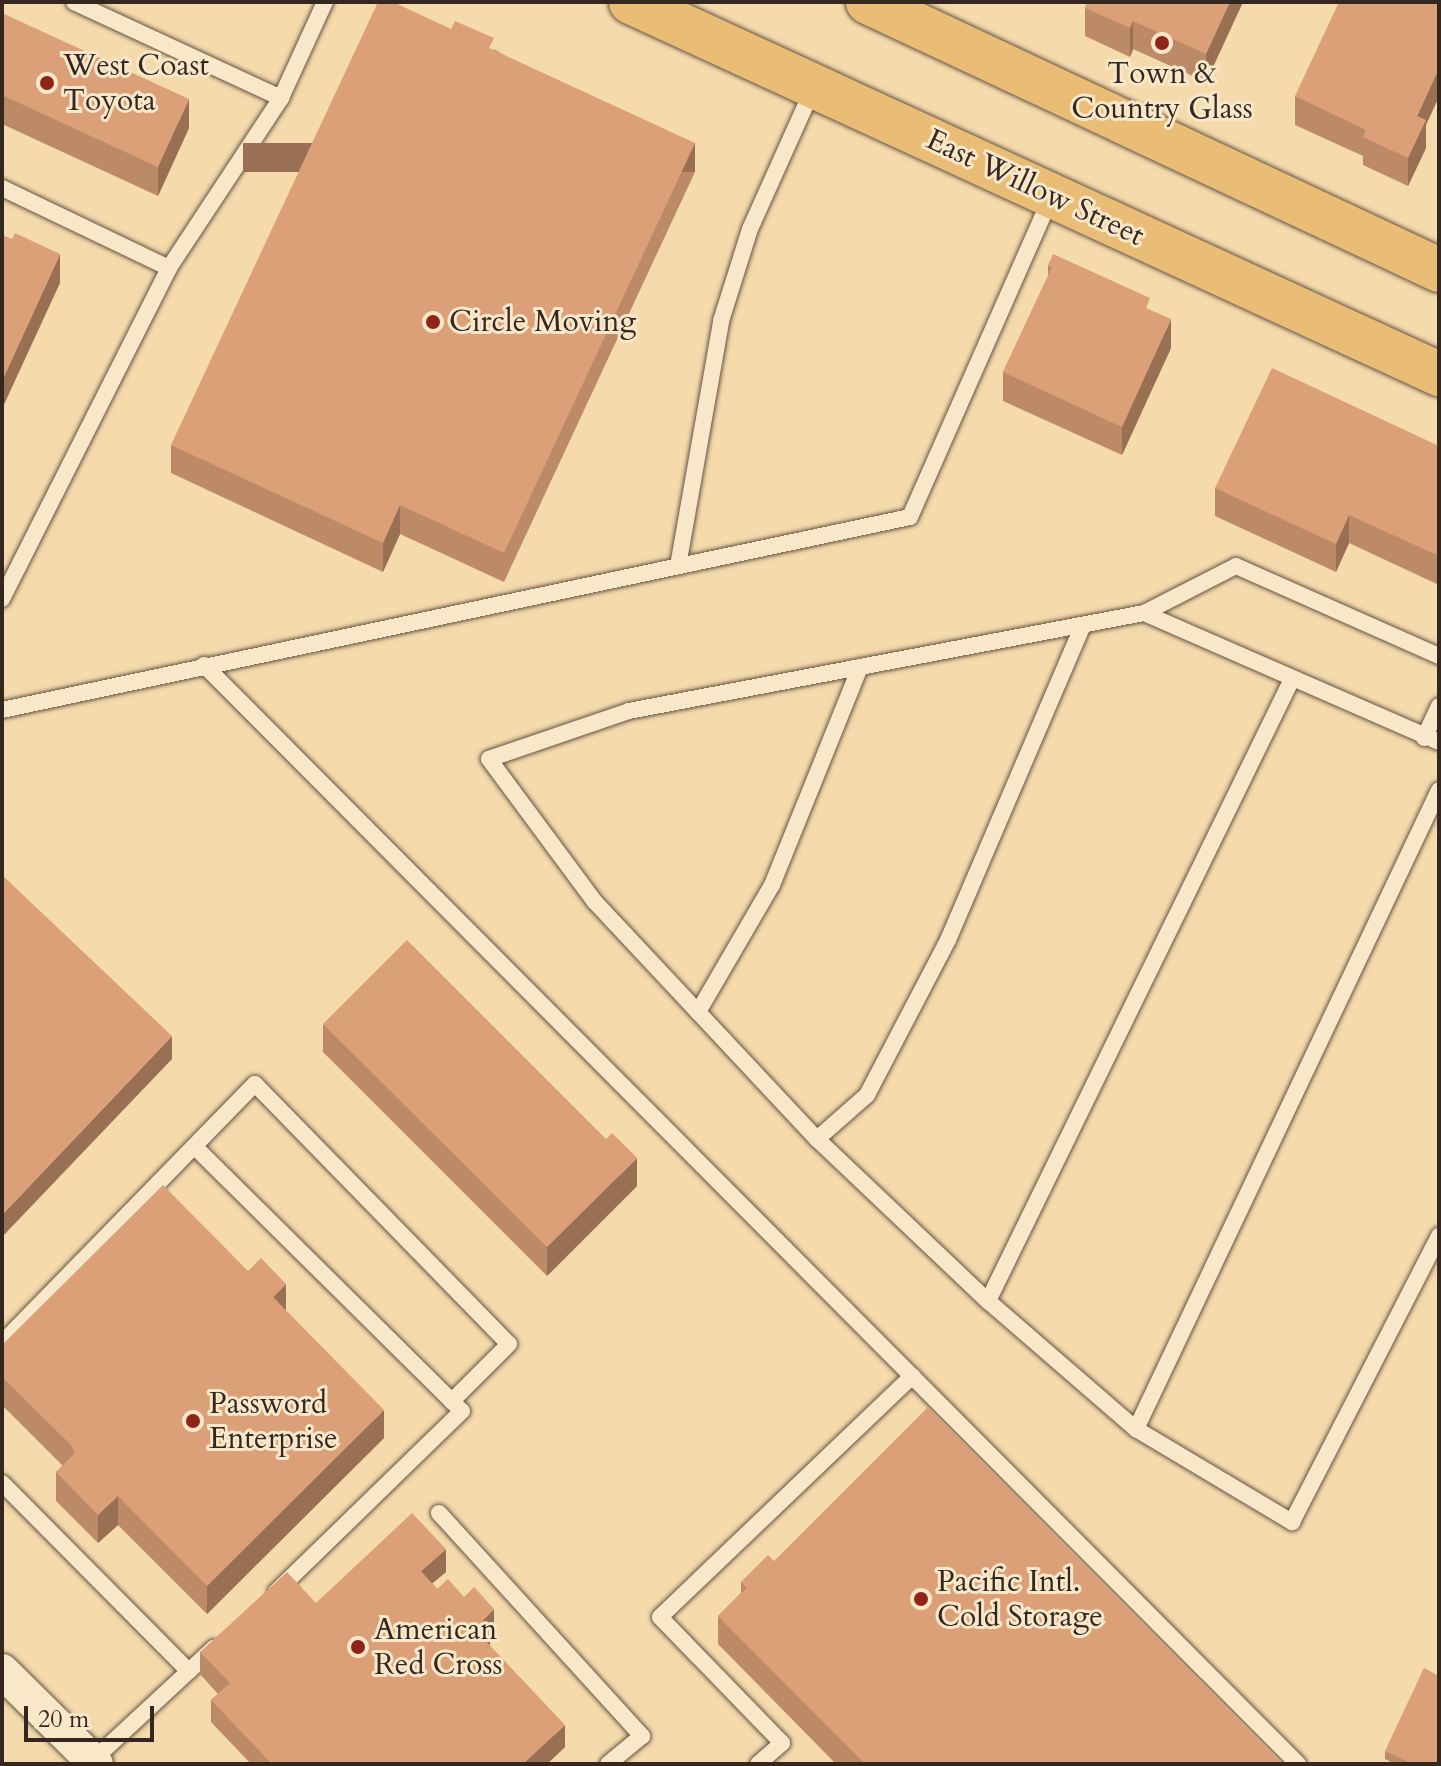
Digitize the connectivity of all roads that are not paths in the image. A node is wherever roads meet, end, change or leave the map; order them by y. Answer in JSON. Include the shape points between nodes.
{"nodes":[{"id":1,"x":74,"y":2,"type":"edge"},
{"id":2,"x":325,"y":2,"type":"edge"},
{"id":3,"x":631,"y":2,"type":"edge"},
{"id":4,"x":868,"y":2,"type":"edge"},
{"id":5,"x":814,"y":86,"type":"junction"},
{"id":6,"x":281,"y":98,"type":"junction"},
{"id":7,"x":2,"y":188,"type":"edge"},
{"id":8,"x":1052,"y":196,"type":"junction"},
{"id":9,"x":169,"y":268,"type":"junction"},
{"id":10,"x":1439,"y":270,"type":"edge"},
{"id":11,"x":1439,"y":374,"type":"edge"},
{"id":12,"x":678,"y":566,"type":"junction"},
{"id":13,"x":2,"y":599,"type":"edge"},
{"id":14,"x":1144,"y":613,"type":"junction"},
{"id":15,"x":1083,"y":625,"type":"junction"},
{"id":16,"x":1439,"y":656,"type":"edge"},
{"id":17,"x":204,"y":665,"type":"junction"},
{"id":18,"x":860,"y":667,"type":"junction"},
{"id":19,"x":1292,"y":679,"type":"junction"},
{"id":20,"x":1439,"y":706,"type":"edge"},
{"id":21,"x":2,"y":710,"type":"edge"},
{"id":22,"x":1432,"y":740,"type":"edge"},
{"id":23,"x":1439,"y":790,"type":"edge"},
{"id":24,"x":698,"y":1012,"type":"junction"},
{"id":25,"x":817,"y":1139,"type":"junction"},
{"id":26,"x":196,"y":1148,"type":"junction"},
{"id":27,"x":1439,"y":1236,"type":"edge"},
{"id":28,"x":988,"y":1301,"type":"junction"},
{"id":29,"x":2,"y":1343,"type":"edge"},
{"id":30,"x":912,"y":1376,"type":"junction"},
{"id":31,"x":457,"y":1406,"type":"junction"},
{"id":32,"x":1136,"y":1429,"type":"junction"},
{"id":33,"x":2,"y":1483,"type":"edge"},
{"id":34,"x":439,"y":1513,"type":"dead end"},
{"id":35,"x":264,"y":1603,"type":"edge"},
{"id":36,"x":232,"y":1632,"type":"edge"},
{"id":37,"x":2,"y":1671,"type":"edge"},
{"id":38,"x":189,"y":1671,"type":"junction"},
{"id":39,"x":94,"y":1762,"type":"edge"},
{"id":40,"x":608,"y":1764,"type":"edge"},
{"id":41,"x":758,"y":1764,"type":"edge"},
{"id":42,"x":1298,"y":1764,"type":"edge"}],
"edges":[{"from":1,"to":6,"type":"lane"},
{"from":2,"to":6,"type":"lane"},
{"from":3,"to":5,"type":"main road","name":"East Willow Street"},
{"from":4,"to":10,"type":"main road"},
{"from":5,"to":8,"type":"main road","name":"East Willow Street"},
{"from":5,"to":12,"type":"lane","via":[[750,229],[721,321]]},
{"from":6,"to":9,"type":"lane"},
{"from":7,"to":9,"type":"lane"},
{"from":8,"to":11,"type":"main road","name":"East Willow Street"},
{"from":8,"to":12,"type":"lane","via":[[910,517]]},
{"from":9,"to":13,"type":"lane"},
{"from":12,"to":17,"type":"lane"},
{"from":14,"to":15,"type":"lane"},
{"from":14,"to":16,"type":"lane","via":[[1236,566]]},
{"from":14,"to":19,"type":"lane"},
{"from":15,"to":18,"type":"lane"},
{"from":15,"to":25,"type":"lane","via":[[948,940],[867,1095]]},
{"from":17,"to":21,"type":"lane"},
{"from":17,"to":30,"type":"lane"},
{"from":18,"to":24,"type":"lane","via":[[772,885]]},
{"from":18,"to":24,"type":"lane","via":[[629,711],[489,759],[595,902]]},
{"from":19,"to":22,"type":"lane"},
{"from":19,"to":28,"type":"lane"},
{"from":20,"to":22,"type":"lane"},
{"from":23,"to":32,"type":"lane"},
{"from":24,"to":25,"type":"lane"},
{"from":25,"to":28,"type":"lane"},
{"from":26,"to":29,"type":"lane"},
{"from":26,"to":31,"type":"lane"},
{"from":26,"to":31,"type":"lane","via":[[255,1084],[509,1344]]},
{"from":27,"to":32,"type":"lane","via":[[1292,1522]]},
{"from":28,"to":32,"type":"lane"},
{"from":30,"to":41,"type":"lane","via":[[660,1617],[782,1743]]},
{"from":30,"to":42,"type":"lane"},
{"from":31,"to":35,"type":"lane"},
{"from":33,"to":38,"type":"lane"},
{"from":34,"to":40,"type":"lane","via":[[642,1736]]},
{"from":36,"to":38,"type":"lane"},
{"from":37,"to":39,"type":"street"},
{"from":38,"to":39,"type":"lane"}]}
